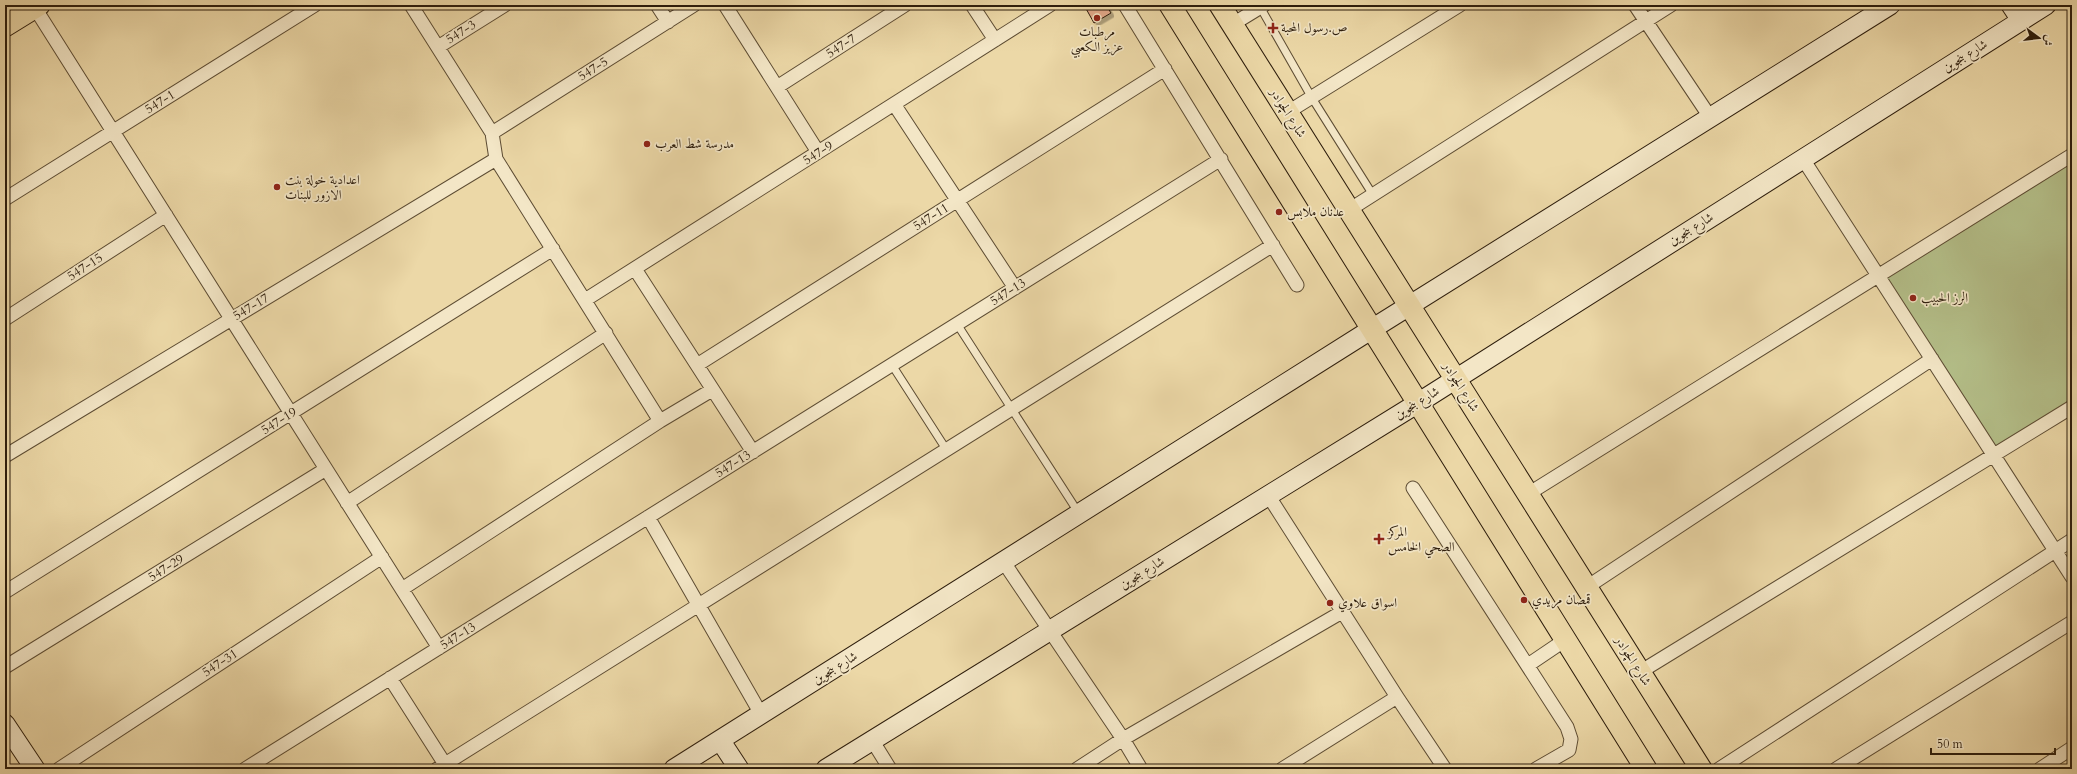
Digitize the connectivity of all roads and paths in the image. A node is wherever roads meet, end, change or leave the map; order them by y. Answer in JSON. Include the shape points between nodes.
{"nodes":[{"id":1,"x":315,"y":5,"type":"edge"},
{"id":2,"x":412,"y":5,"type":"edge"},
{"id":3,"x":505,"y":5,"type":"edge"},
{"id":4,"x":657,"y":5,"type":"edge"},
{"id":5,"x":694,"y":5,"type":"edge"},
{"id":6,"x":725,"y":5,"type":"edge"},
{"id":7,"x":905,"y":5,"type":"edge"},
{"id":8,"x":972,"y":5,"type":"edge"},
{"id":9,"x":1050,"y":5,"type":"edge"},
{"id":10,"x":1125,"y":5,"type":"edge"},
{"id":11,"x":1170,"y":5,"type":"edge"},
{"id":12,"x":1220,"y":5,"type":"edge"},
{"id":13,"x":1460,"y":5,"type":"edge"},
{"id":14,"x":1635,"y":5,"type":"edge"},
{"id":15,"x":1671,"y":5,"type":"edge"},
{"id":16,"x":1890,"y":5,"type":"edge"},
{"id":17,"x":2046,"y":5,"type":"edge"},
{"id":18,"x":37,"y":6,"type":"edge"},
{"id":19,"x":1261,"y":6,"type":"edge"},
{"id":20,"x":2016,"y":13,"type":"edge"},
{"id":21,"x":668,"y":22,"type":"junction"},
{"id":22,"x":1645,"y":22,"type":"junction"},
{"id":23,"x":1233,"y":24,"type":"junction"},
{"id":24,"x":5,"y":26,"type":"edge"},
{"id":25,"x":995,"y":40,"type":"junction"},
{"id":26,"x":438,"y":47,"type":"junction"},
{"id":27,"x":1165,"y":69,"type":"junction"},
{"id":28,"x":777,"y":87,"type":"junction"},
{"id":29,"x":1312,"y":98,"type":"junction"},
{"id":30,"x":894,"y":104,"type":"junction"},
{"id":31,"x":1288,"y":112,"type":"junction"},
{"id":32,"x":1710,"y":117,"type":"junction"},
{"id":33,"x":113,"y":132,"type":"junction"},
{"id":34,"x":492,"y":133,"type":"junction"},
{"id":35,"x":818,"y":152,"type":"junction"},
{"id":36,"x":2072,"y":155,"type":"edge"},
{"id":37,"x":496,"y":159,"type":"junction"},
{"id":38,"x":1221,"y":159,"type":"junction"},
{"id":39,"x":1803,"y":159,"type":"junction"},
{"id":40,"x":1373,"y":195,"type":"junction"},
{"id":41,"x":5,"y":199,"type":"edge"},
{"id":42,"x":956,"y":201,"type":"junction"},
{"id":43,"x":1349,"y":210,"type":"junction"},
{"id":44,"x":166,"y":215,"type":"junction"},
{"id":45,"x":1273,"y":245,"type":"junction"},
{"id":46,"x":553,"y":249,"type":"junction"},
{"id":47,"x":635,"y":268,"type":"junction"},
{"id":48,"x":1878,"y":276,"type":"junction"},
{"id":49,"x":1297,"y":285,"type":"dead end"},
{"id":50,"x":1015,"y":288,"type":"junction"},
{"id":51,"x":585,"y":300,"type":"junction"},
{"id":52,"x":1409,"y":305,"type":"junction"},
{"id":53,"x":5,"y":318,"type":"edge"},
{"id":54,"x":231,"y":319,"type":"junction"},
{"id":55,"x":957,"y":324,"type":"junction"},
{"id":56,"x":1372,"y":329,"type":"junction"},
{"id":57,"x":606,"y":333,"type":"junction"},
{"id":58,"x":1932,"y":359,"type":"junction"},
{"id":59,"x":696,"y":365,"type":"junction"},
{"id":60,"x":892,"y":365,"type":"junction"},
{"id":61,"x":1456,"y":379,"type":"junction"},
{"id":62,"x":712,"y":390,"type":"junction"},
{"id":63,"x":1418,"y":403,"type":"junction"},
{"id":64,"x":2072,"y":407,"type":"edge"},
{"id":65,"x":1011,"y":408,"type":"junction"},
{"id":66,"x":291,"y":414,"type":"junction"},
{"id":67,"x":660,"y":421,"type":"junction"},
{"id":68,"x":946,"y":449,"type":"junction"},
{"id":69,"x":753,"y":452,"type":"junction"},
{"id":70,"x":1994,"y":455,"type":"junction"},
{"id":71,"x":5,"y":456,"type":"edge"},
{"id":72,"x":326,"y":469,"type":"junction"},
{"id":73,"x":1414,"y":488,"type":"dead end"},
{"id":74,"x":1528,"y":494,"type":"junction"},
{"id":75,"x":1268,"y":495,"type":"junction"},
{"id":76,"x":347,"y":503,"type":"junction"},
{"id":77,"x":1079,"y":513,"type":"junction"},
{"id":78,"x":648,"y":517,"type":"junction"},
{"id":79,"x":2072,"y":540,"type":"edge"},
{"id":80,"x":2055,"y":550,"type":"junction"},
{"id":81,"x":382,"y":557,"type":"junction"},
{"id":82,"x":1003,"y":561,"type":"junction"},
{"id":83,"x":2072,"y":576,"type":"edge"},
{"id":84,"x":1587,"y":587,"type":"junction"},
{"id":85,"x":402,"y":589,"type":"junction"},
{"id":86,"x":5,"y":592,"type":"edge"},
{"id":87,"x":698,"y":605,"type":"junction"},
{"id":88,"x":1342,"y":612,"type":"junction"},
{"id":89,"x":2072,"y":622,"type":"edge"},
{"id":90,"x":1049,"y":631,"type":"junction"},
{"id":91,"x":1565,"y":640,"type":"junction"},
{"id":92,"x":439,"y":648,"type":"junction"},
{"id":93,"x":1528,"y":665,"type":"junction"},
{"id":94,"x":5,"y":667,"type":"edge"},
{"id":95,"x":1640,"y":672,"type":"junction"},
{"id":96,"x":390,"y":678,"type":"junction"},
{"id":97,"x":1397,"y":697,"type":"junction"},
{"id":98,"x":761,"y":714,"type":"junction"},
{"id":99,"x":5,"y":724,"type":"edge"},
{"id":100,"x":1123,"y":739,"type":"junction"},
{"id":101,"x":720,"y":740,"type":"junction"},
{"id":102,"x":872,"y":740,"type":"junction"},
{"id":103,"x":2072,"y":748,"type":"edge"},
{"id":104,"x":444,"y":767,"type":"edge"},
{"id":105,"x":35,"y":769,"type":"edge"},
{"id":106,"x":59,"y":769,"type":"edge"},
{"id":107,"x":245,"y":769,"type":"edge"},
{"id":108,"x":674,"y":769,"type":"edge"},
{"id":109,"x":739,"y":769,"type":"edge"},
{"id":110,"x":826,"y":769,"type":"edge"},
{"id":111,"x":890,"y":769,"type":"edge"},
{"id":112,"x":1077,"y":769,"type":"edge"},
{"id":113,"x":1141,"y":769,"type":"edge"},
{"id":114,"x":1282,"y":769,"type":"edge"},
{"id":115,"x":1445,"y":769,"type":"edge"},
{"id":116,"x":1536,"y":769,"type":"edge"},
{"id":117,"x":1646,"y":769,"type":"edge"},
{"id":118,"x":1701,"y":769,"type":"edge"},
{"id":119,"x":1719,"y":769,"type":"edge"},
{"id":120,"x":1836,"y":769,"type":"edge"},
{"id":121,"x":2040,"y":769,"type":"edge"}],
"edges":[{"from":1,"to":33,"type":"street","name":"547-1"},
{"from":2,"to":26,"type":"street"},
{"from":3,"to":26,"type":"street","name":"547-3"},
{"from":4,"to":21,"type":"street"},
{"from":5,"to":21,"type":"street","name":"547-5"},
{"from":6,"to":28,"type":"street"},
{"from":7,"to":28,"type":"street","name":"547-7"},
{"from":8,"to":25,"type":"street"},
{"from":9,"to":25,"type":"street","name":"547-9"},
{"from":10,"to":27,"type":"street"},
{"from":11,"to":56,"type":"main road"},
{"from":12,"to":23,"type":"main road","name":"شارع الچوادر"},
{"from":13,"to":29,"type":"street"},
{"from":14,"to":22,"type":"street"},
{"from":15,"to":22,"type":"street"},
{"from":16,"to":32,"type":"street","name":"شارع بنجوين"},
{"from":17,"to":20,"type":"street","name":"شارع بنجوين"},
{"from":18,"to":24,"type":"main road"},
{"from":18,"to":33,"type":"street"},
{"from":19,"to":23,"type":"street"},
{"from":19,"to":29,"type":"lane"},
{"from":20,"to":39,"type":"street","name":"شارع بنجوين"},
{"from":21,"to":34,"type":"street","name":"547-5"},
{"from":22,"to":32,"type":"street"},
{"from":22,"to":40,"type":"street"},
{"from":23,"to":31,"type":"main road","name":"شارع الچوادر"},
{"from":25,"to":30,"type":"street","name":"547-9"},
{"from":26,"to":34,"type":"street"},
{"from":27,"to":38,"type":"street"},
{"from":27,"to":42,"type":"street","name":"547-11"},
{"from":28,"to":35,"type":"street"},
{"from":29,"to":31,"type":"street"},
{"from":29,"to":40,"type":"lane"},
{"from":30,"to":35,"type":"street","name":"547-9"},
{"from":30,"to":42,"type":"street"},
{"from":31,"to":43,"type":"main road","name":"شارع الچوادر"},
{"from":32,"to":52,"type":"street","name":"شارع بنجوين"},
{"from":33,"to":41,"type":"street","name":"547-1"},
{"from":33,"to":44,"type":"street"},
{"from":34,"to":37,"type":"street"},
{"from":35,"to":47,"type":"street","name":"547-9"},
{"from":36,"to":48,"type":"street"},
{"from":37,"to":46,"type":"street"},
{"from":37,"to":54,"type":"street","name":"547-17"},
{"from":38,"to":45,"type":"street"},
{"from":38,"to":50,"type":"street","name":"547-13"},
{"from":39,"to":48,"type":"street"},
{"from":39,"to":61,"type":"street","name":"شارع بنجوين"},
{"from":40,"to":43,"type":"street"},
{"from":42,"to":50,"type":"street"},
{"from":42,"to":59,"type":"street","name":"547-11"},
{"from":43,"to":52,"type":"main road","name":"شارع الچوادر"},
{"from":44,"to":53,"type":"street","name":"547-15"},
{"from":44,"to":54,"type":"street"},
{"from":45,"to":49,"type":"street"},
{"from":45,"to":65,"type":"street"},
{"from":46,"to":51,"type":"street"},
{"from":46,"to":66,"type":"street","name":"547-19"},
{"from":47,"to":51,"type":"street","name":"547-9"},
{"from":47,"to":59,"type":"street"},
{"from":48,"to":58,"type":"street"},
{"from":48,"to":74,"type":"street"},
{"from":50,"to":55,"type":"street","name":"547-13"},
{"from":51,"to":57,"type":"street"},
{"from":52,"to":56,"type":"street","name":"شارع بنجوين"},
{"from":52,"to":61,"type":"main road","name":"شارع الچوادر"},
{"from":54,"to":66,"type":"street"},
{"from":54,"to":71,"type":"street","name":"547-17"},
{"from":55,"to":60,"type":"street","name":"547-13"},
{"from":55,"to":65,"type":"lane"},
{"from":56,"to":63,"type":"main road"},
{"from":56,"to":77,"type":"street","name":"شارع بنجوين"},
{"from":57,"to":67,"type":"street"},
{"from":57,"to":76,"type":"street"},
{"from":58,"to":70,"type":"street"},
{"from":58,"to":84,"type":"street"},
{"from":59,"to":62,"type":"street"},
{"from":60,"to":68,"type":"lane"},
{"from":60,"to":69,"type":"street","name":"547-13"},
{"from":61,"to":63,"type":"street","name":"شارع بنجوين"},
{"from":61,"to":74,"type":"main road","name":"شارع الچوادر"},
{"from":62,"to":67,"type":"street"},
{"from":62,"to":69,"type":"street"},
{"from":63,"to":75,"type":"street","name":"شارع بنجوين"},
{"from":63,"to":91,"type":"main road"},
{"from":64,"to":70,"type":"street"},
{"from":65,"to":68,"type":"street"},
{"from":65,"to":77,"type":"lane"},
{"from":66,"to":72,"type":"street"},
{"from":66,"to":86,"type":"street","name":"547-19"},
{"from":67,"to":85,"type":"street"},
{"from":68,"to":87,"type":"street"},
{"from":69,"to":78,"type":"street","name":"547-13"},
{"from":70,"to":80,"type":"street"},
{"from":70,"to":95,"type":"street"},
{"from":72,"to":76,"type":"street"},
{"from":72,"to":94,"type":"street","name":"547-29"},
{"from":73,"to":93,"type":"street"},
{"from":74,"to":84,"type":"main road","name":"شارع الچوادر"},
{"from":75,"to":88,"type":"street"},
{"from":75,"to":90,"type":"street","name":"شارع بنجوين"},
{"from":76,"to":81,"type":"street"},
{"from":77,"to":82,"type":"street","name":"شارع بنجوين"},
{"from":78,"to":87,"type":"street"},
{"from":78,"to":92,"type":"street","name":"547-13"},
{"from":79,"to":80,"type":"street"},
{"from":80,"to":83,"type":"street"},
{"from":80,"to":119,"type":"street"},
{"from":81,"to":85,"type":"street"},
{"from":81,"to":106,"type":"street","name":"547-31"},
{"from":82,"to":90,"type":"street"},
{"from":82,"to":98,"type":"street","name":"شارع بنجوين"},
{"from":84,"to":95,"type":"main road","name":"شارع الچوادر"},
{"from":85,"to":92,"type":"street"},
{"from":87,"to":98,"type":"street"},
{"from":87,"to":104,"type":"street"},
{"from":88,"to":97,"type":"street"},
{"from":88,"to":100,"type":"street"},
{"from":89,"to":120,"type":"street"},
{"from":90,"to":100,"type":"street"},
{"from":90,"to":102,"type":"street","name":"شارع بنجوين"},
{"from":91,"to":93,"type":"street"},
{"from":91,"to":117,"type":"main road"},
{"from":92,"to":96,"type":"street","name":"547-13"},
{"from":93,"to":116,"type":"street","via":[[1567,726],[1571,739],[1569,750]]},
{"from":95,"to":118,"type":"main road","name":"شارع الچوادر"},
{"from":96,"to":104,"type":"street"},
{"from":96,"to":107,"type":"street","name":"547-13"},
{"from":97,"to":114,"type":"street"},
{"from":97,"to":115,"type":"street"},
{"from":98,"to":101,"type":"street","name":"شارع بنجوين"},
{"from":99,"to":105,"type":"street"},
{"from":100,"to":112,"type":"street"},
{"from":100,"to":113,"type":"street"},
{"from":101,"to":108,"type":"street","name":"شارع بنجوين"},
{"from":101,"to":109,"type":"street"},
{"from":102,"to":110,"type":"street","name":"شارع بنجوين"},
{"from":102,"to":111,"type":"street"},
{"from":103,"to":121,"type":"street"}]}
